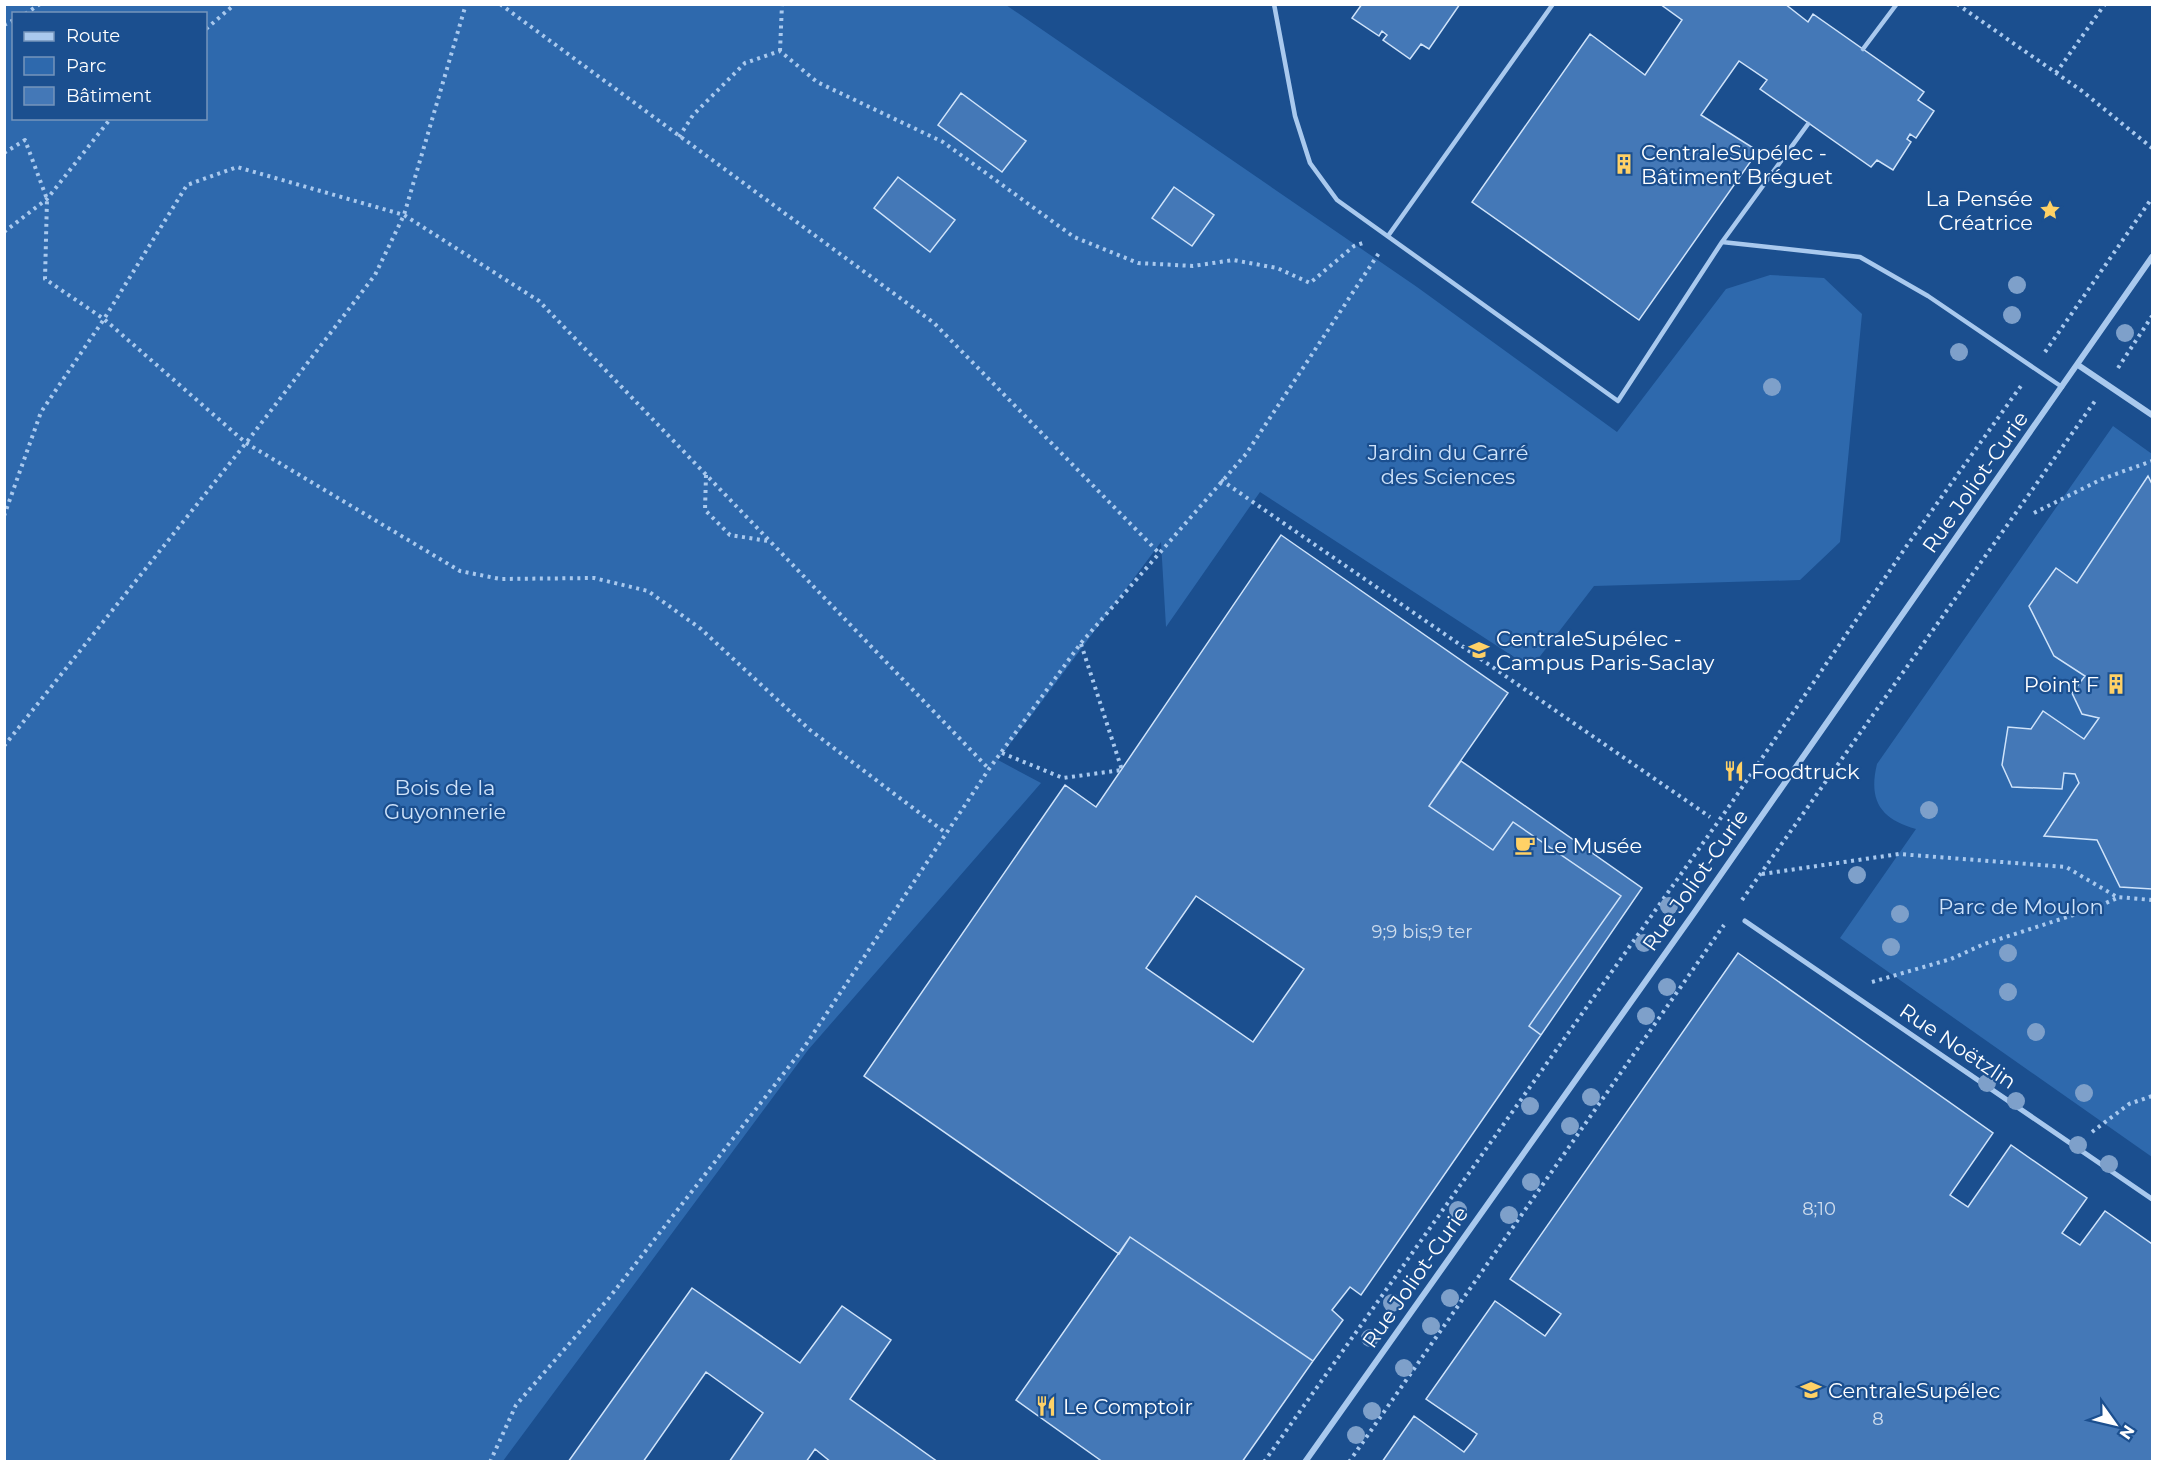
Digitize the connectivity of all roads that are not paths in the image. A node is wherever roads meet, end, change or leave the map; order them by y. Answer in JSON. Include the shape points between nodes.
{"nodes":[{"id":1,"x":1274,"y":4,"type":"edge"},
{"id":2,"x":1554,"y":4,"type":"edge"},
{"id":3,"x":1896,"y":5,"type":"edge"},
{"id":4,"x":1863,"y":49,"type":"dead end"},
{"id":5,"x":1808,"y":124,"type":"dead end"},
{"id":6,"x":1388,"y":236,"type":"junction"},
{"id":7,"x":1722,"y":242,"type":"junction"},
{"id":8,"x":2152,"y":257,"type":"edge"},
{"id":9,"x":2078,"y":364,"type":"junction"},
{"id":10,"x":2062,"y":387,"type":"junction"},
{"id":11,"x":2152,"y":415,"type":"edge"},
{"id":12,"x":1745,"y":921,"type":"dead end"},
{"id":13,"x":2152,"y":1199,"type":"edge"},
{"id":14,"x":1305,"y":1461,"type":"edge"}],
"edges":[{"from":1,"to":6,"type":"lane","via":[[1295,116],[1310,163],[1337,200]]},
{"from":2,"to":6,"type":"lane"},
{"from":3,"to":4,"type":"lane"},
{"from":5,"to":7,"type":"lane"},
{"from":6,"to":7,"type":"lane","via":[[1618,401]]},
{"from":7,"to":10,"type":"lane","via":[[1860,257],[1928,296]]},
{"from":8,"to":9,"type":"street","name":"Rue Joliot-Curie"},
{"from":9,"to":10,"type":"street","name":"Rue Joliot-Curie"},
{"from":9,"to":11,"type":"street"},
{"from":10,"to":14,"type":"street","name":"Rue Joliot-Curie"},
{"from":12,"to":13,"type":"street","name":"Rue Noëtzlin"}]}
